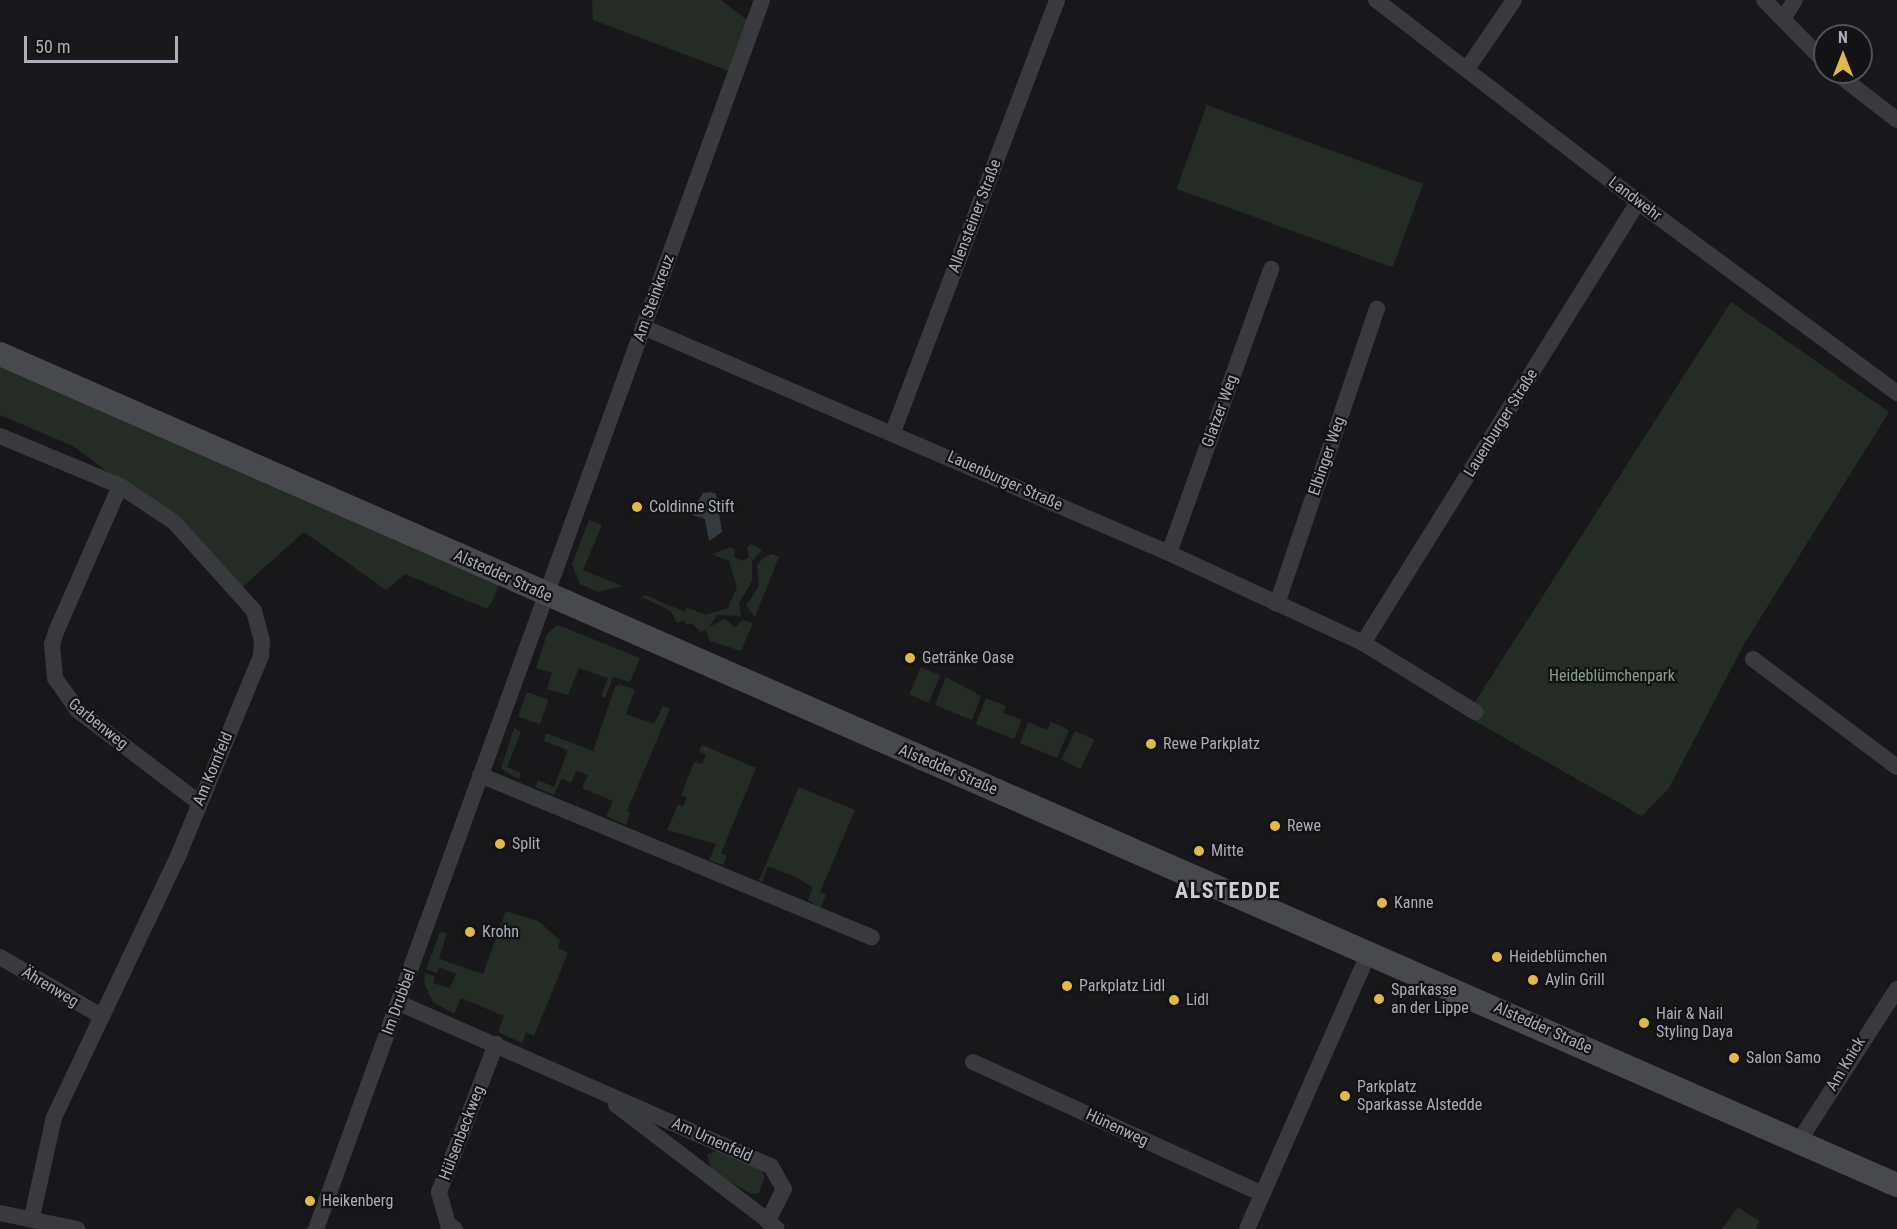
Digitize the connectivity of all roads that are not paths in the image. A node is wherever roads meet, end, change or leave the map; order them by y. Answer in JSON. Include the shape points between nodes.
{"nodes":[{"id":1,"x":762,"y":0,"type":"edge"},
{"id":2,"x":1058,"y":0,"type":"edge"},
{"id":3,"x":1376,"y":0,"type":"edge"},
{"id":4,"x":1514,"y":0,"type":"edge"},
{"id":5,"x":1764,"y":0,"type":"edge"},
{"id":6,"x":1796,"y":0,"type":"edge"},
{"id":7,"x":1784,"y":18,"type":"junction"},
{"id":8,"x":1813,"y":49,"type":"edge"},
{"id":9,"x":1467,"y":69,"type":"junction"},
{"id":10,"x":1850,"y":84,"type":"edge"},
{"id":11,"x":1897,"y":120,"type":"edge"},
{"id":12,"x":1638,"y":202,"type":"junction"},
{"id":13,"x":1271,"y":268,"type":"dead end"},
{"id":14,"x":1377,"y":308,"type":"dead end"},
{"id":15,"x":644,"y":327,"type":"junction"},
{"id":16,"x":0,"y":354,"type":"edge"},
{"id":17,"x":1897,"y":393,"type":"edge"},
{"id":18,"x":893,"y":432,"type":"junction"},
{"id":19,"x":0,"y":436,"type":"edge"},
{"id":20,"x":120,"y":486,"type":"junction"},
{"id":21,"x":1169,"y":553,"type":"junction"},
{"id":22,"x":546,"y":595,"type":"junction"},
{"id":23,"x":1277,"y":604,"type":"junction"},
{"id":24,"x":1363,"y":643,"type":"junction"},
{"id":25,"x":1753,"y":659,"type":"dead end"},
{"id":26,"x":1475,"y":712,"type":"dead end"},
{"id":27,"x":1897,"y":767,"type":"edge"},
{"id":28,"x":480,"y":775,"type":"junction"},
{"id":29,"x":198,"y":802,"type":"junction"},
{"id":30,"x":872,"y":937,"type":"dead end"},
{"id":31,"x":1369,"y":952,"type":"junction"},
{"id":32,"x":0,"y":957,"type":"edge"},
{"id":33,"x":1897,"y":989,"type":"edge"},
{"id":34,"x":399,"y":1003,"type":"junction"},
{"id":35,"x":101,"y":1016,"type":"junction"},
{"id":36,"x":496,"y":1044,"type":"junction"},
{"id":37,"x":973,"y":1062,"type":"dead end"},
{"id":38,"x":595,"y":1088,"type":"junction"},
{"id":39,"x":1799,"y":1141,"type":"junction"},
{"id":40,"x":1897,"y":1185,"type":"edge"},
{"id":41,"x":1262,"y":1194,"type":"junction"},
{"id":42,"x":0,"y":1213,"type":"edge"},
{"id":43,"x":32,"y":1216,"type":"junction"},
{"id":44,"x":772,"y":1225,"type":"edge"},
{"id":45,"x":449,"y":1227,"type":"edge"},
{"id":46,"x":77,"y":1229,"type":"edge"},
{"id":47,"x":316,"y":1229,"type":"edge"},
{"id":48,"x":1247,"y":1229,"type":"edge"}],
"edges":[{"from":1,"to":15,"type":"street","name":"Am Steinkreuz"},
{"from":2,"to":18,"type":"street","name":"Allensteiner Straße"},
{"from":3,"to":9,"type":"street","name":"Landwehr"},
{"from":4,"to":9,"type":"street"},
{"from":5,"to":7,"type":"street"},
{"from":6,"to":7,"type":"street"},
{"from":7,"to":8,"type":"street"},
{"from":9,"to":12,"type":"street","name":"Landwehr"},
{"from":10,"to":11,"type":"street"},
{"from":12,"to":17,"type":"street","name":"Landwehr"},
{"from":12,"to":24,"type":"street","name":"Lauenburger Straße"},
{"from":13,"to":21,"type":"street","name":"Glatzer Weg"},
{"from":14,"to":23,"type":"street","name":"Elbinger Weg"},
{"from":15,"to":18,"type":"street","name":"Lauenburger Straße"},
{"from":15,"to":22,"type":"street","name":"Am Steinkreuz"},
{"from":16,"to":22,"type":"street","name":"Alstedder Straße"},
{"from":18,"to":21,"type":"street","name":"Lauenburger Straße"},
{"from":19,"to":20,"type":"street","name":"Am Kornfeld"},
{"from":20,"to":29,"type":"street","name":"Am Kornfeld","via":[[174,522],[244,598],[260,624],[261,656]]},
{"from":20,"to":29,"type":"street","name":"Garbenweg","via":[[56,632],[52,644],[54,678],[77,710]]},
{"from":21,"to":23,"type":"street","name":"Lauenburger Straße"},
{"from":22,"to":28,"type":"street","name":"Im Drubbel"},
{"from":22,"to":31,"type":"street","name":"Alstedder Straße"},
{"from":23,"to":24,"type":"street","name":"Lauenburger Straße"},
{"from":24,"to":26,"type":"street","name":"Lauenburger Straße"},
{"from":25,"to":27,"type":"street"},
{"from":28,"to":30,"type":"street"},
{"from":28,"to":34,"type":"street","name":"Im Drubbel"},
{"from":29,"to":35,"type":"street","name":"Am Kornfeld","via":[[180,852]]},
{"from":31,"to":39,"type":"street","name":"Alstedder Straße"},
{"from":31,"to":41,"type":"street"},
{"from":32,"to":35,"type":"street","name":"Ährenweg"},
{"from":33,"to":39,"type":"street","name":"Am Knick"},
{"from":34,"to":36,"type":"street","name":"Am Urnenfeld"},
{"from":34,"to":47,"type":"street","name":"Im Drubbel"},
{"from":35,"to":43,"type":"street","name":"Am Kornfeld","via":[[54,1117]]},
{"from":36,"to":38,"type":"street","name":"Am Urnenfeld"},
{"from":36,"to":45,"type":"street","name":"Hülsenbeckweg","via":[[439,1192]]},
{"from":37,"to":41,"type":"street","name":"Hünenweg"},
{"from":38,"to":44,"type":"street","name":"Am Urnenfeld"},
{"from":38,"to":44,"type":"street","name":"Am Urnenfeld","via":[[771,1166],[784,1189]]},
{"from":39,"to":40,"type":"street","name":"Alstedder Straße"},
{"from":41,"to":48,"type":"street"},
{"from":42,"to":43,"type":"street"},
{"from":43,"to":46,"type":"street"}]}
